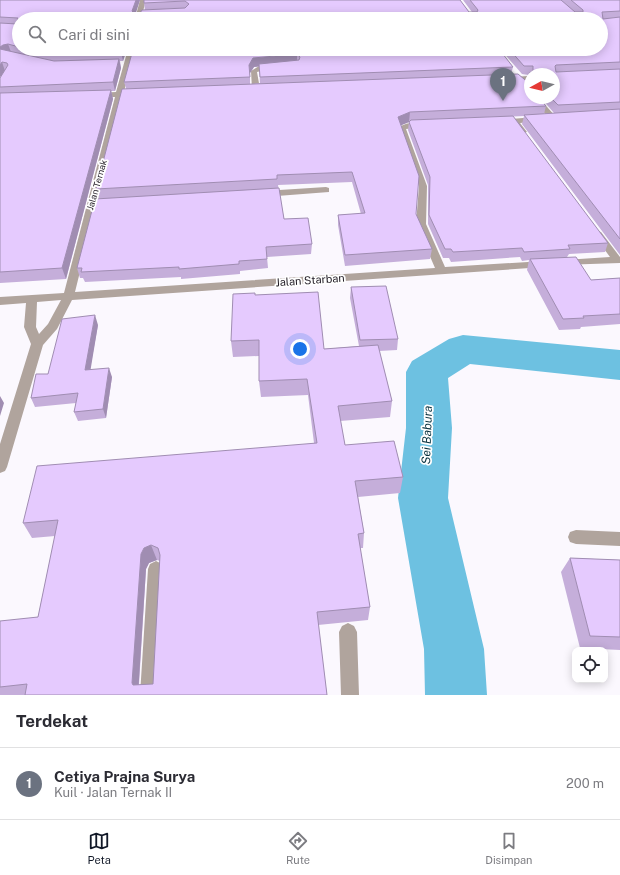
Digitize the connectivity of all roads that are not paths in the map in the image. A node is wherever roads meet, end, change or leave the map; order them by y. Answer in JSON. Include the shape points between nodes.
{"nodes":[{"id":1,"x":143,"y":0,"type":"edge"},
{"id":2,"x":140,"y":12,"type":"edge"},
{"id":3,"x":129,"y":58,"type":"edge"},
{"id":4,"x":284,"y":67,"type":"edge"},
{"id":5,"x":516,"y":76,"type":"junction"},
{"id":6,"x":524,"y":77,"type":"edge"},
{"id":7,"x":502,"y":79,"type":"edge"},
{"id":8,"x":524,"y":86,"type":"edge"},
{"id":9,"x":248,"y":90,"type":"edge"},
{"id":10,"x":144,"y":93,"type":"edge"},
{"id":11,"x":120,"y":94,"type":"junction"},
{"id":12,"x":90,"y":95,"type":"edge"},
{"id":13,"x":542,"y":104,"type":"edge"},
{"id":14,"x":432,"y":124,"type":"edge"},
{"id":15,"x":528,"y":140,"type":"edge"},
{"id":16,"x":326,"y":190,"type":"dead end"},
{"id":17,"x":256,"y":194,"type":"edge"},
{"id":18,"x":594,"y":228,"type":"edge"},
{"id":19,"x":619,"y":260,"type":"edge"},
{"id":20,"x":441,"y":270,"type":"junction"},
{"id":21,"x":68,"y":297,"type":"junction"},
{"id":22,"x":32,"y":300,"type":"junction"},
{"id":23,"x":0,"y":301,"type":"edge"},
{"id":24,"x":37,"y":344,"type":"junction"},
{"id":25,"x":0,"y":467,"type":"edge"},
{"id":26,"x":576,"y":537,"type":"dead end"},
{"id":27,"x":620,"y":539,"type":"edge"},
{"id":28,"x":156,"y":569,"type":"dead end"},
{"id":29,"x":348,"y":632,"type":"dead end"},
{"id":30,"x":149,"y":695,"type":"edge"},
{"id":31,"x":350,"y":695,"type":"edge"}],
"edges":[{"from":1,"to":2,"type":"street"},
{"from":3,"to":11,"type":"street","name":"Jalan Ternak"},
{"from":4,"to":9,"type":"street","via":[[256,69],[254,73],[260,89]]},
{"from":5,"to":6,"type":"street"},
{"from":5,"to":7,"type":"street"},
{"from":5,"to":8,"type":"street"},
{"from":10,"to":11,"type":"street"},
{"from":11,"to":12,"type":"street"},
{"from":11,"to":21,"type":"street","name":"Jalan Ternak","via":[[95,204]]},
{"from":13,"to":15,"type":"street","via":[[557,118],[510,121]]},
{"from":14,"to":20,"type":"street","via":[[403,126],[402,129],[423,186],[421,224]]},
{"from":16,"to":17,"type":"street"},
{"from":18,"to":19,"type":"street"},
{"from":19,"to":20,"type":"street","name":"Jalan Starban"},
{"from":20,"to":21,"type":"street","name":"Jalan Starban"},
{"from":21,"to":22,"type":"street","name":"Jalan Starban"},
{"from":21,"to":24,"type":"street","name":"Jalan Ternak","via":[[53,326]]},
{"from":22,"to":23,"type":"street","name":"Jalan Starban"},
{"from":22,"to":24,"type":"street","via":[[30,328]]},
{"from":24,"to":25,"type":"street"},
{"from":26,"to":27,"type":"street"},
{"from":28,"to":30,"type":"street"},
{"from":29,"to":31,"type":"street"}]}
